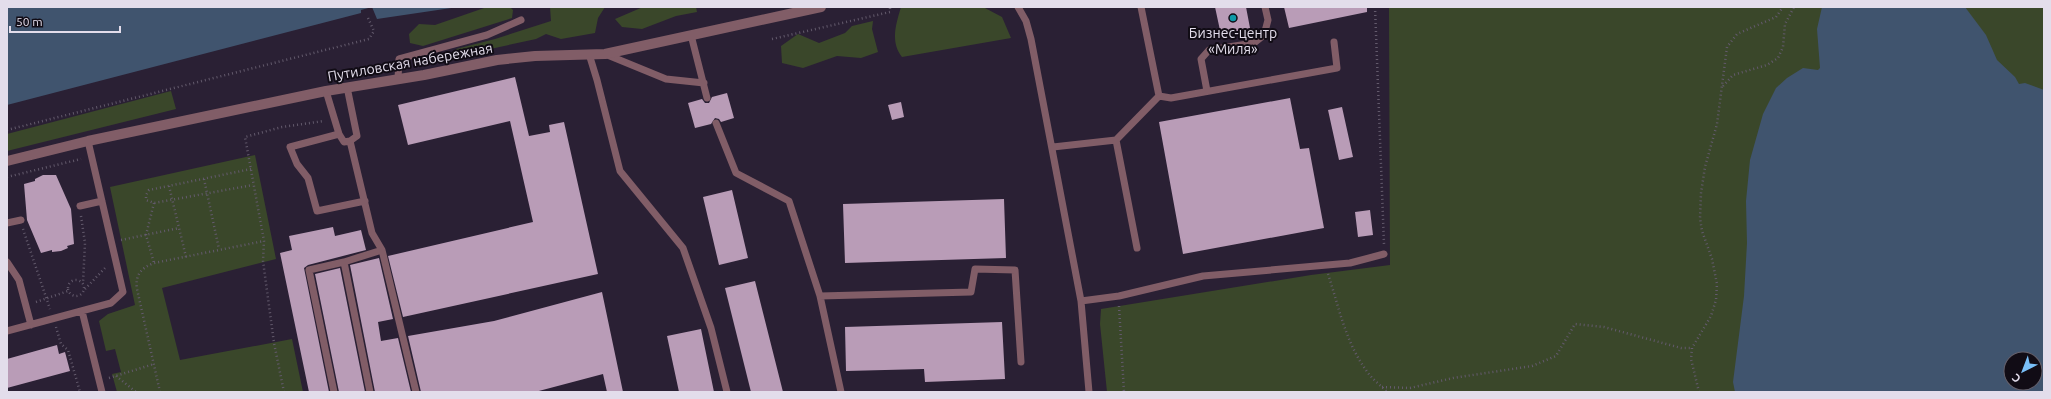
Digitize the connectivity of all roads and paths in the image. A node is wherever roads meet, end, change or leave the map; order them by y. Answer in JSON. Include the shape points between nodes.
{"nodes":[{"id":1,"x":821,"y":7,"type":"edge"},
{"id":2,"x":890,"y":7,"type":"edge"},
{"id":3,"x":1018,"y":7,"type":"edge"},
{"id":4,"x":1141,"y":7,"type":"edge"},
{"id":5,"x":1265,"y":7,"type":"edge"},
{"id":6,"x":1375,"y":7,"type":"edge"},
{"id":7,"x":1783,"y":7,"type":"edge"},
{"id":8,"x":1794,"y":7,"type":"edge"},
{"id":9,"x":368,"y":18,"type":"dead end"},
{"id":10,"x":521,"y":20,"type":"dead end"},
{"id":11,"x":691,"y":36,"type":"junction"},
{"id":12,"x":772,"y":39,"type":"dead end"},
{"id":13,"x":1334,"y":42,"type":"dead end"},
{"id":14,"x":588,"y":54,"type":"junction"},
{"id":15,"x":605,"y":54,"type":"junction"},
{"id":16,"x":398,"y":79,"type":"junction"},
{"id":17,"x":704,"y":83,"type":"junction"},
{"id":18,"x":348,"y":87,"type":"junction"},
{"id":19,"x":1723,"y":87,"type":"junction"},
{"id":20,"x":326,"y":91,"type":"junction"},
{"id":21,"x":1207,"y":91,"type":"junction"},
{"id":22,"x":1158,"y":96,"type":"junction"},
{"id":23,"x":707,"y":98,"type":"dead end"},
{"id":24,"x":334,"y":119,"type":"junction"},
{"id":25,"x":716,"y":123,"type":"dead end"},
{"id":26,"x":7,"y":130,"type":"edge"},
{"id":27,"x":339,"y":134,"type":"junction"},
{"id":28,"x":1116,"y":140,"type":"junction"},
{"id":29,"x":88,"y":141,"type":"junction"},
{"id":30,"x":350,"y":141,"type":"junction"},
{"id":31,"x":1053,"y":147,"type":"junction"},
{"id":32,"x":92,"y":157,"type":"junction"},
{"id":33,"x":7,"y":161,"type":"edge"},
{"id":34,"x":252,"y":169,"type":"junction"},
{"id":35,"x":7,"y":177,"type":"edge"},
{"id":36,"x":204,"y":179,"type":"junction"},
{"id":37,"x":254,"y":185,"type":"junction"},
{"id":38,"x":169,"y":186,"type":"junction"},
{"id":39,"x":207,"y":194,"type":"junction"},
{"id":40,"x":172,"y":200,"type":"junction"},
{"id":41,"x":102,"y":201,"type":"junction"},
{"id":42,"x":365,"y":201,"type":"junction"},
{"id":43,"x":154,"y":203,"type":"junction"},
{"id":44,"x":80,"y":206,"type":"joint"},
{"id":45,"x":21,"y":220,"type":"joint"},
{"id":46,"x":7,"y":223,"type":"edge"},
{"id":47,"x":179,"y":228,"type":"junction"},
{"id":48,"x":146,"y":235,"type":"junction"},
{"id":49,"x":264,"y":241,"type":"junction"},
{"id":50,"x":111,"y":242,"type":"junction"},
{"id":51,"x":1137,"y":248,"type":"dead end"},
{"id":52,"x":219,"y":249,"type":"junction"},
{"id":53,"x":382,"y":250,"type":"junction"},
{"id":54,"x":1384,"y":254,"type":"joint"},
{"id":55,"x":186,"y":257,"type":"junction"},
{"id":56,"x":115,"y":258,"type":"junction"},
{"id":57,"x":7,"y":262,"type":"edge"},
{"id":58,"x":344,"y":262,"type":"junction"},
{"id":59,"x":154,"y":263,"type":"junction"},
{"id":60,"x":1325,"y":264,"type":"junction"},
{"id":61,"x":83,"y":283,"type":"junction"},
{"id":62,"x":84,"y":290,"type":"junction"},
{"id":63,"x":68,"y":291,"type":"junction"},
{"id":64,"x":820,"y":296,"type":"junction"},
{"id":65,"x":1119,"y":296,"type":"junction"},
{"id":66,"x":47,"y":299,"type":"junction"},
{"id":67,"x":1081,"y":301,"type":"junction"},
{"id":68,"x":25,"y":305,"type":"junction"},
{"id":69,"x":82,"y":311,"type":"junction"},
{"id":70,"x":53,"y":319,"type":"junction"},
{"id":71,"x":31,"y":325,"type":"junction"},
{"id":72,"x":7,"y":331,"type":"edge"},
{"id":73,"x":1692,"y":348,"type":"junction"},
{"id":74,"x":1021,"y":362,"type":"dead end"},
{"id":75,"x":154,"y":364,"type":"junction"},
{"id":76,"x":1382,"y":387,"type":"junction"},
{"id":77,"x":80,"y":392,"type":"edge"},
{"id":78,"x":102,"y":392,"type":"edge"},
{"id":79,"x":136,"y":392,"type":"edge"},
{"id":80,"x":160,"y":392,"type":"edge"},
{"id":81,"x":284,"y":392,"type":"edge"},
{"id":82,"x":334,"y":392,"type":"edge"},
{"id":83,"x":370,"y":392,"type":"edge"},
{"id":84,"x":416,"y":392,"type":"edge"},
{"id":85,"x":727,"y":392,"type":"edge"},
{"id":86,"x":841,"y":392,"type":"edge"},
{"id":87,"x":1089,"y":392,"type":"edge"},
{"id":88,"x":1124,"y":392,"type":"edge"},
{"id":89,"x":1387,"y":392,"type":"edge"},
{"id":90,"x":1699,"y":392,"type":"edge"}],
"edges":[{"from":1,"to":11,"type":"street","name":"Путиловская набережная"},
{"from":2,"to":12,"type":"path","via":[[890,12]]},
{"from":3,"to":31,"type":"lane","via":[[1026,21],[1031,39]]},
{"from":4,"to":22,"type":"lane"},
{"from":5,"to":21,"type":"lane","via":[[1268,20],[1264,35],[1254,43],[1209,50],[1201,59]]},
{"from":6,"to":54,"type":"path"},
{"from":7,"to":19,"type":"path","via":[[1776,17],[1738,34],[1727,47],[1723,63]]},
{"from":8,"to":19,"type":"path","via":[[1785,24],[1783,47],[1778,58],[1767,65],[1733,75]]},
{"from":9,"to":26,"type":"path","via":[[374,32],[369,39]]},
{"from":10,"to":16,"type":"lane","via":[[487,35],[399,59]]},
{"from":11,"to":15,"type":"street","name":"Путиловская набережная"},
{"from":11,"to":17,"type":"lane"},
{"from":13,"to":21,"type":"lane","via":[[1337,68]]},
{"from":14,"to":15,"type":"street","name":"Путиловская набережная"},
{"from":14,"to":16,"type":"street","name":"Путиловская набережная","via":[[497,60]]},
{"from":14,"to":85,"type":"lane","via":[[620,171],[683,248],[711,328]]},
{"from":15,"to":17,"type":"lane","via":[[666,79]]},
{"from":16,"to":18,"type":"street","name":"Путиловская набережная"},
{"from":17,"to":23,"type":"lane"},
{"from":18,"to":20,"type":"street","name":"Путиловская набережная"},
{"from":18,"to":30,"type":"lane","via":[[357,136]]},
{"from":19,"to":73,"type":"path","via":[[1717,124],[1705,167],[1700,218],[1717,284],[1716,300],[1712,316]]},
{"from":20,"to":24,"type":"lane"},
{"from":20,"to":29,"type":"street","name":"Путиловская набережная"},
{"from":21,"to":22,"type":"lane","via":[[1171,98]]},
{"from":22,"to":28,"type":"lane"},
{"from":24,"to":27,"type":"lane"},
{"from":24,"to":34,"type":"path","via":[[282,127],[245,137]]},
{"from":25,"to":64,"type":"lane","via":[[736,173],[789,201]]},
{"from":27,"to":30,"type":"lane","via":[[344,142]]},
{"from":27,"to":42,"type":"lane","via":[[290,146],[297,164],[308,178],[317,211]]},
{"from":28,"to":31,"type":"lane"},
{"from":28,"to":51,"type":"lane"},
{"from":29,"to":32,"type":"lane"},
{"from":29,"to":33,"type":"street","name":"Путиловская набережная"},
{"from":30,"to":42,"type":"lane"},
{"from":31,"to":67,"type":"lane"},
{"from":32,"to":35,"type":"path"},
{"from":32,"to":41,"type":"lane"},
{"from":34,"to":36,"type":"path"},
{"from":34,"to":37,"type":"path"},
{"from":36,"to":38,"type":"path"},
{"from":36,"to":39,"type":"path"},
{"from":37,"to":39,"type":"path"},
{"from":37,"to":49,"type":"path"},
{"from":38,"to":40,"type":"path"},
{"from":38,"to":43,"type":"path","via":[[149,190],[146,200]]},
{"from":39,"to":40,"type":"path"},
{"from":39,"to":52,"type":"path"},
{"from":40,"to":43,"type":"path"},
{"from":40,"to":47,"type":"path"},
{"from":41,"to":44,"type":"lane"},
{"from":41,"to":50,"type":"lane"},
{"from":42,"to":53,"type":"lane","via":[[372,233]]},
{"from":43,"to":48,"type":"path"},
{"from":44,"to":61,"type":"path","via":[[85,243]]},
{"from":45,"to":46,"type":"lane"},
{"from":45,"to":66,"type":"path"},
{"from":47,"to":48,"type":"path"},
{"from":47,"to":55,"type":"path"},
{"from":48,"to":50,"type":"path"},
{"from":48,"to":59,"type":"path"},
{"from":49,"to":52,"type":"path"},
{"from":49,"to":81,"type":"path","via":[[263,261]]},
{"from":50,"to":56,"type":"lane"},
{"from":52,"to":55,"type":"path"},
{"from":53,"to":58,"type":"lane"},
{"from":53,"to":84,"type":"lane"},
{"from":54,"to":60,"type":"lane","via":[[1350,263]]},
{"from":55,"to":59,"type":"path"},
{"from":56,"to":62,"type":"path"},
{"from":56,"to":69,"type":"lane","via":[[122,292],[111,303]]},
{"from":57,"to":68,"type":"lane","via":[[19,280]]},
{"from":58,"to":82,"type":"lane","via":[[309,270]]},
{"from":58,"to":83,"type":"lane"},
{"from":59,"to":75,"type":"path","via":[[144,267],[136,280]]},
{"from":60,"to":65,"type":"lane","via":[[1203,276]]},
{"from":60,"to":76,"type":"path","via":[[1342,323],[1355,353],[1366,371]]},
{"from":61,"to":62,"type":"path"},
{"from":61,"to":63,"type":"path","via":[[78,279],[72,280]]},
{"from":62,"to":63,"type":"path","via":[[78,296]]},
{"from":63,"to":66,"type":"path"},
{"from":64,"to":74,"type":"lane","via":[[971,292],[975,269],[1015,270]]},
{"from":64,"to":86,"type":"lane"},
{"from":65,"to":67,"type":"lane"},
{"from":65,"to":88,"type":"path"},
{"from":66,"to":68,"type":"path"},
{"from":66,"to":70,"type":"path"},
{"from":67,"to":87,"type":"lane"},
{"from":68,"to":71,"type":"lane"},
{"from":69,"to":70,"type":"lane"},
{"from":69,"to":78,"type":"lane"},
{"from":70,"to":71,"type":"lane"},
{"from":70,"to":77,"type":"path","via":[[61,344],[68,350]]},
{"from":71,"to":72,"type":"lane"},
{"from":73,"to":76,"type":"path","via":[[1681,348],[1604,327],[1575,324],[1556,356],[1532,366],[1453,378],[1410,388]]},
{"from":73,"to":90,"type":"path","via":[[1691,359]]},
{"from":75,"to":79,"type":"path","via":[[114,376]]},
{"from":75,"to":80,"type":"path"},
{"from":76,"to":89,"type":"path"}]}
